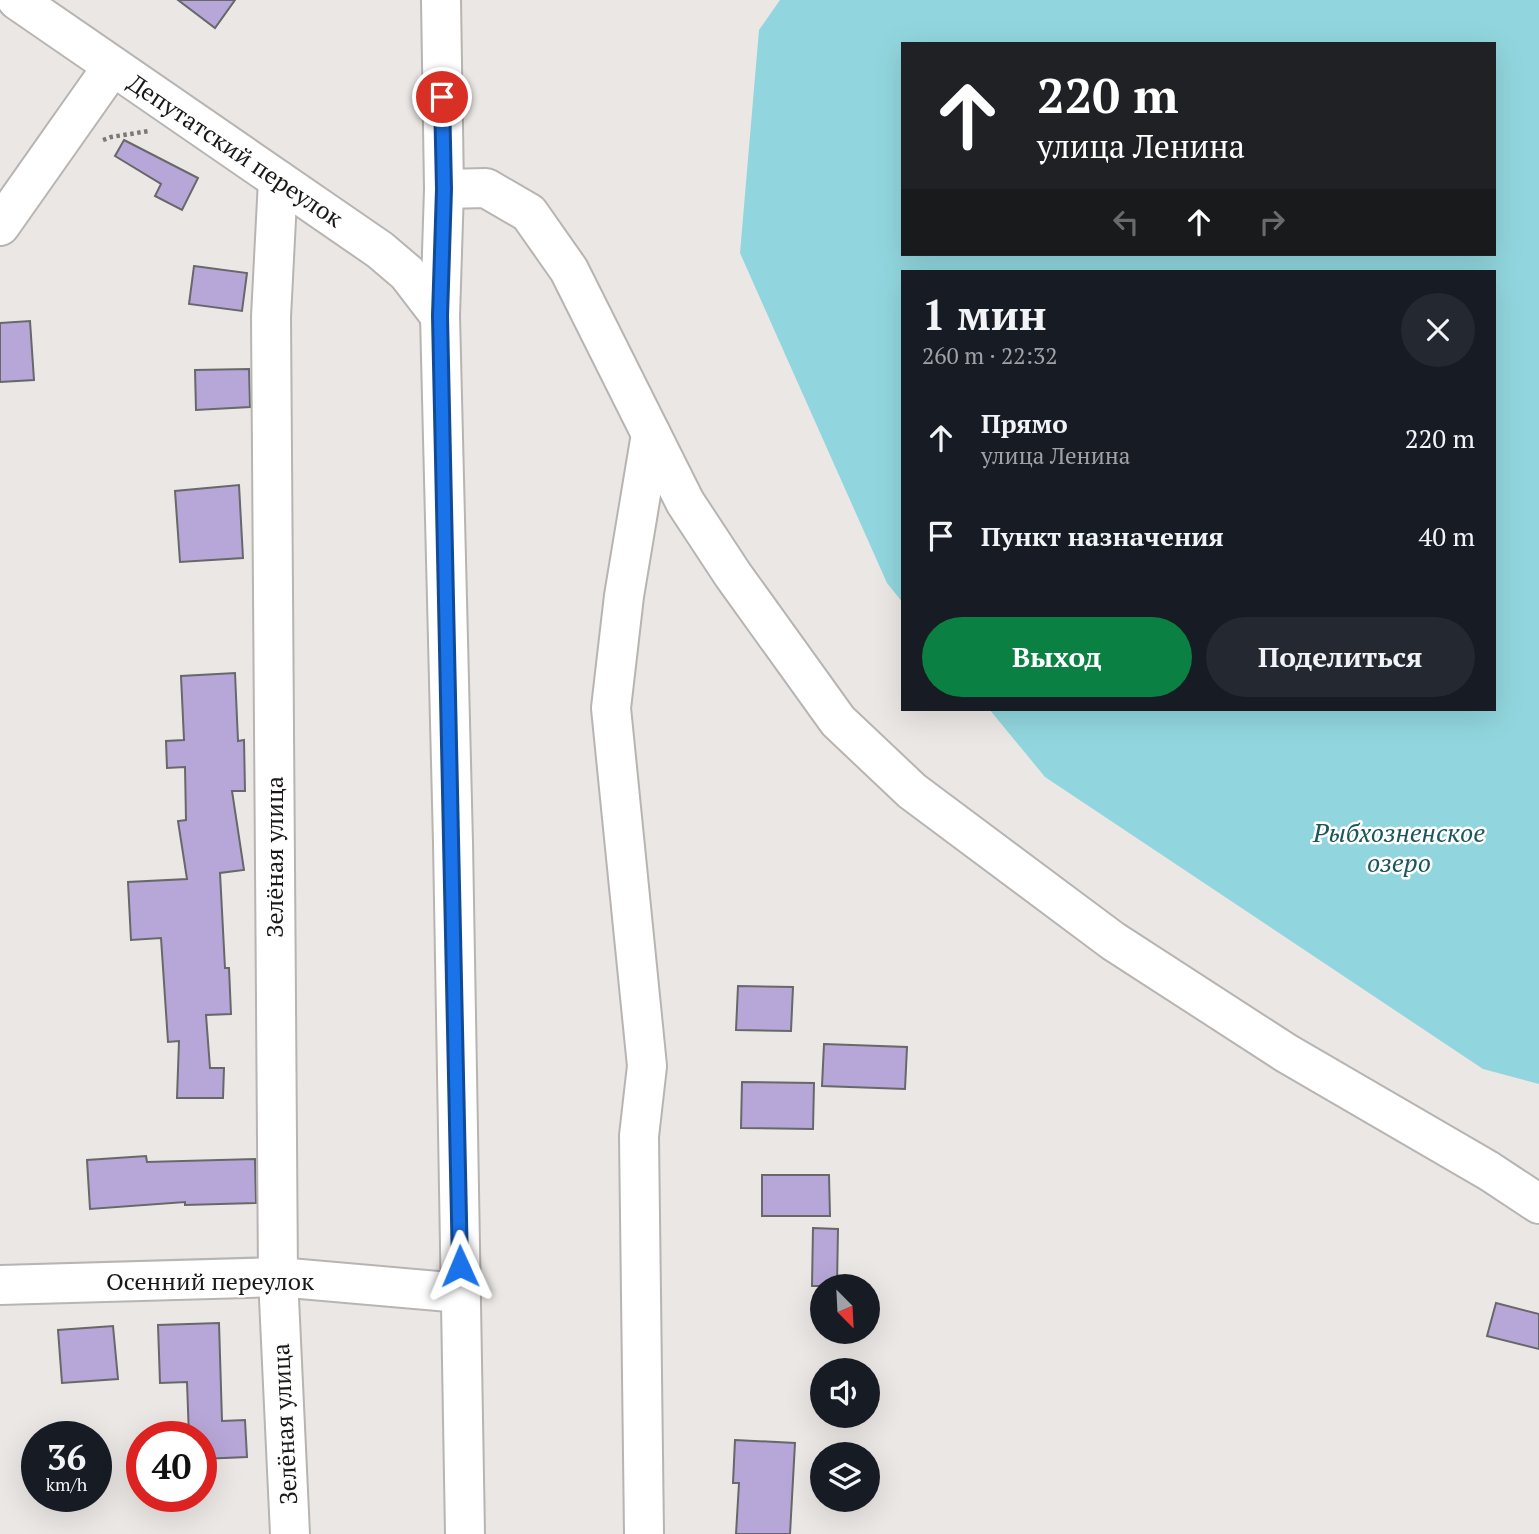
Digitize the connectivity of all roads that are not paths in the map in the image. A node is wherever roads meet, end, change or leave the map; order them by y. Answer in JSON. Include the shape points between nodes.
{"nodes":[{"id":1,"x":17,"y":0,"type":"edge"},
{"id":2,"x":441,"y":0,"type":"edge"},
{"id":3,"x":112,"y":67,"type":"junction"},
{"id":4,"x":278,"y":180,"type":"junction"},
{"id":5,"x":444,"y":189,"type":"junction"},
{"id":6,"x":0,"y":226,"type":"edge"},
{"id":7,"x":440,"y":316,"type":"junction"},
{"id":8,"x":651,"y":434,"type":"junction"},
{"id":9,"x":1539,"y":1204,"type":"edge"},
{"id":10,"x":278,"y":1277,"type":"junction"},
{"id":11,"x":0,"y":1285,"type":"edge"},
{"id":12,"x":461,"y":1293,"type":"junction"},
{"id":13,"x":290,"y":1534,"type":"edge"},
{"id":14,"x":465,"y":1534,"type":"edge"},
{"id":15,"x":644,"y":1534,"type":"edge"}],
"edges":[{"from":1,"to":3,"type":"street","name":"Депутатский переулок"},
{"from":2,"to":5,"type":"street"},
{"from":3,"to":4,"type":"street","name":"Депутатский переулок"},
{"from":3,"to":6,"type":"street"},
{"from":4,"to":7,"type":"street","name":"Депутатский переулок","via":[[380,250],[407,273]]},
{"from":4,"to":10,"type":"street","name":"Зелёная улица","via":[[271,317]]},
{"from":5,"to":7,"type":"street"},
{"from":5,"to":8,"type":"street","via":[[486,188],[528,213],[569,270]]},
{"from":7,"to":12,"type":"street"},
{"from":8,"to":9,"type":"street","via":[[691,512],[838,721],[912,790],[1113,941],[1286,1053]]},
{"from":8,"to":15,"type":"street","via":[[611,708],[647,1066],[639,1136]]},
{"from":10,"to":11,"type":"street","name":"Осенний переулок"},
{"from":10,"to":12,"type":"street","name":"Осенний переулок"},
{"from":10,"to":13,"type":"street","name":"Зелёная улица"},
{"from":12,"to":14,"type":"street"}]}
